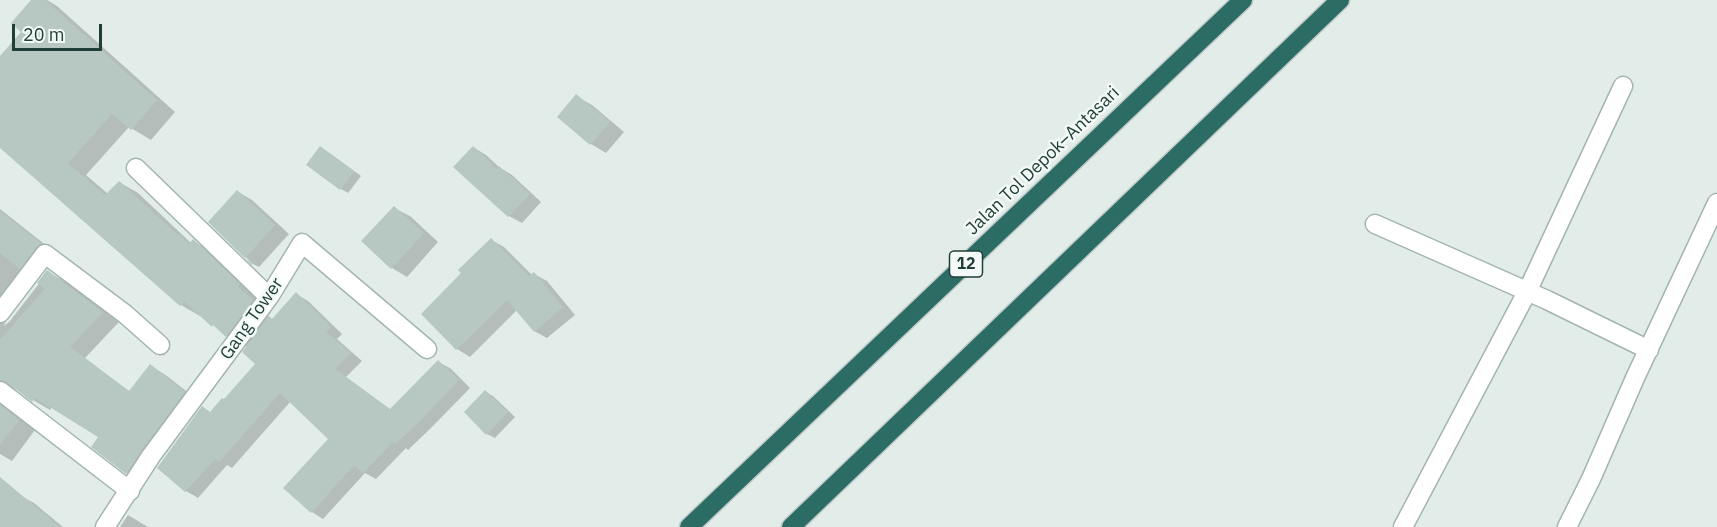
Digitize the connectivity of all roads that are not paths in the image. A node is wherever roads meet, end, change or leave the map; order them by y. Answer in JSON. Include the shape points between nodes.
{"nodes":[{"id":1,"x":1243,"y":0,"type":"edge"},
{"id":2,"x":1340,"y":0,"type":"edge"},
{"id":3,"x":1623,"y":86,"type":"dead end"},
{"id":4,"x":136,"y":168,"type":"dead end"},
{"id":5,"x":1717,"y":202,"type":"edge"},
{"id":6,"x":1375,"y":224,"type":"dead end"},
{"id":7,"x":1712,"y":228,"type":"edge"},
{"id":8,"x":1527,"y":292,"type":"junction"},
{"id":9,"x":269,"y":297,"type":"junction"},
{"id":10,"x":0,"y":313,"type":"edge"},
{"id":11,"x":160,"y":345,"type":"dead end"},
{"id":12,"x":427,"y":349,"type":"dead end"},
{"id":13,"x":1649,"y":350,"type":"junction"},
{"id":14,"x":0,"y":391,"type":"edge"},
{"id":15,"x":130,"y":491,"type":"junction"},
{"id":16,"x":105,"y":527,"type":"edge"},
{"id":17,"x":689,"y":527,"type":"edge"},
{"id":18,"x":790,"y":527,"type":"edge"},
{"id":19,"x":1402,"y":527,"type":"edge"},
{"id":20,"x":1567,"y":527,"type":"edge"}],
"edges":[{"from":1,"to":17,"type":"highway","name":"Jalan Tol Depok–Antasari","number":"12"},
{"from":2,"to":18,"type":"highway"},
{"from":3,"to":8,"type":"street"},
{"from":4,"to":9,"type":"street"},
{"from":5,"to":7,"type":"street"},
{"from":6,"to":8,"type":"street"},
{"from":7,"to":13,"type":"street"},
{"from":8,"to":13,"type":"street"},
{"from":8,"to":19,"type":"street"},
{"from":9,"to":12,"type":"street","name":"Gang Tower","via":[[302,243]]},
{"from":9,"to":15,"type":"street","name":"Gang Tower","via":[[151,456]]},
{"from":10,"to":11,"type":"street","via":[[45,254]]},
{"from":13,"to":20,"type":"street"},
{"from":14,"to":15,"type":"street"},
{"from":15,"to":16,"type":"street","name":"Gang Tower"}]}
